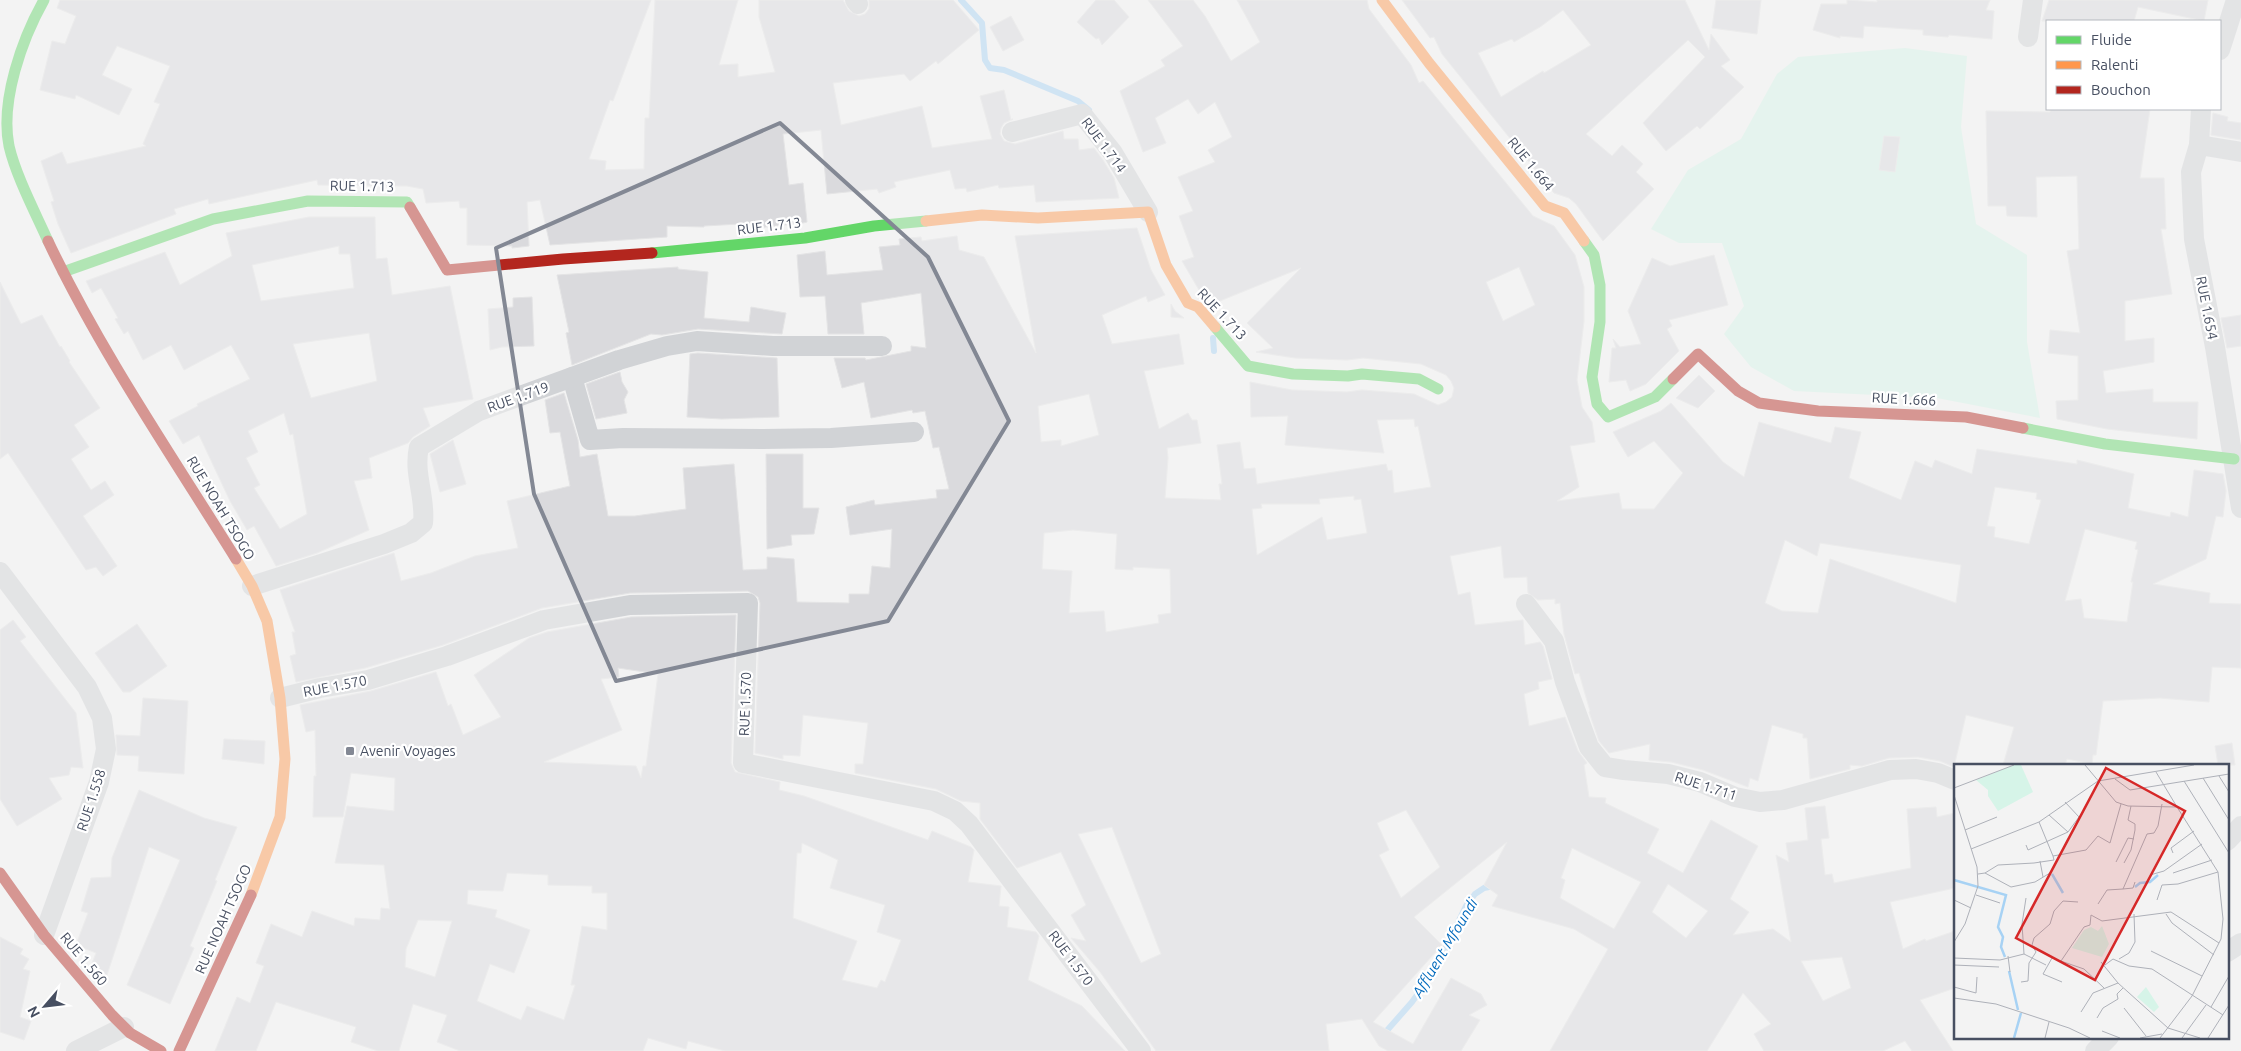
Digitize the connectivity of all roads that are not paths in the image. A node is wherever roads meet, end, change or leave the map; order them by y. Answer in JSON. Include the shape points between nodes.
{"nodes":[{"id":1,"x":44,"y":0,"type":"edge"},
{"id":2,"x":1382,"y":0,"type":"edge"},
{"id":3,"x":2033,"y":0,"type":"edge"},
{"id":4,"x":2236,"y":0,"type":"edge"},
{"id":5,"x":2028,"y":37,"type":"dead end"},
{"id":6,"x":2221,"y":47,"type":"edge"},
{"id":7,"x":4,"y":102,"type":"edge"},
{"id":8,"x":2201,"y":110,"type":"edge"},
{"id":9,"x":1012,"y":132,"type":"dead end"},
{"id":10,"x":2199,"y":145,"type":"junction"},
{"id":11,"x":2241,"y":152,"type":"edge"},
{"id":12,"x":1148,"y":212,"type":"junction"},
{"id":13,"x":63,"y":272,"type":"junction"},
{"id":14,"x":882,"y":346,"type":"dead end"},
{"id":15,"x":572,"y":377,"type":"junction"},
{"id":16,"x":1438,"y":389,"type":"dead end"},
{"id":17,"x":1608,"y":417,"type":"joint"},
{"id":18,"x":914,"y":432,"type":"dead end"},
{"id":19,"x":2234,"y":460,"type":"junction"},
{"id":20,"x":2241,"y":508,"type":"edge"},
{"id":21,"x":0,"y":572,"type":"edge"},
{"id":22,"x":252,"y":586,"type":"junction"},
{"id":23,"x":1526,"y":604,"type":"dead end"},
{"id":24,"x":280,"y":698,"type":"junction"},
{"id":25,"x":1954,"y":780,"type":"edge"},
{"id":26,"x":2241,"y":826,"type":"edge"},
{"id":27,"x":2228,"y":840,"type":"edge"},
{"id":28,"x":0,"y":872,"type":"edge"},
{"id":29,"x":44,"y":935,"type":"junction"},
{"id":30,"x":2241,"y":943,"type":"edge"},
{"id":31,"x":2228,"y":951,"type":"edge"},
{"id":32,"x":124,"y":1027,"type":"junction"},
{"id":33,"x":2108,"y":1038,"type":"edge"},
{"id":34,"x":76,"y":1051,"type":"edge"},
{"id":35,"x":161,"y":1051,"type":"edge"},
{"id":36,"x":179,"y":1051,"type":"edge"},
{"id":37,"x":1141,"y":1051,"type":"edge"},
{"id":38,"x":2094,"y":1051,"type":"edge"}],
"edges":[{"from":1,"to":7,"type":"street","name":"RUE NOAH TSOGO","via":[[28,28]]},
{"from":2,"to":17,"type":"street","name":"RUE 1.664","via":[[1546,206],[1564,214],[1594,255],[1600,303],[1597,356],[1592,377],[1597,404]]},
{"from":3,"to":5,"type":"street"},
{"from":4,"to":6,"type":"street"},
{"from":7,"to":13,"type":"street","name":"RUE NOAH TSOGO","via":[[9,145],[31,204]]},
{"from":8,"to":10,"type":"street","name":"RUE 1.654"},
{"from":9,"to":12,"type":"street","name":"RUE 1.714","via":[[1082,114],[1113,153]]},
{"from":10,"to":11,"type":"street"},
{"from":10,"to":19,"type":"street","name":"RUE 1.654","via":[[2191,172],[2194,239]]},
{"from":12,"to":13,"type":"street","name":"RUE 1.713","via":[[1038,218],[982,215],[690,251],[448,270],[407,202],[308,201],[213,219]]},
{"from":12,"to":16,"type":"street","name":"RUE 1.713","via":[[1166,265],[1188,303],[1198,307],[1248,366],[1293,374],[1362,374],[1419,379]]},
{"from":13,"to":22,"type":"street","name":"RUE NOAH TSOGO","via":[[101,340]]},
{"from":14,"to":15,"type":"street","name":"RUE 1.719","via":[[773,346],[697,341],[657,349]]},
{"from":15,"to":18,"type":"street","via":[[590,440],[831,438]]},
{"from":15,"to":22,"type":"street","name":"RUE 1.719","via":[[480,411],[419,448],[416,460],[425,509],[423,523],[411,533]]},
{"from":17,"to":19,"type":"street","name":"RUE 1.666","via":[[1655,397],[1698,354],[1738,391],[1759,403],[1818,412],[1966,417],[2105,444]]},
{"from":19,"to":20,"type":"street","name":"RUE 1.654"},
{"from":21,"to":29,"type":"street","name":"RUE 1.558","via":[[87,687],[102,718],[106,749],[99,782]]},
{"from":22,"to":24,"type":"street","name":"RUE NOAH TSOGO","via":[[267,621]]},
{"from":23,"to":25,"type":"street","name":"RUE 1.711","via":[[1554,641],[1589,747],[1605,767],[1668,774],[1760,802],[1783,800],[1890,770],[1916,768]]},
{"from":24,"to":36,"type":"street","name":"RUE NOAH TSOGO","via":[[285,760],[280,817],[256,886]]},
{"from":24,"to":37,"type":"street","name":"RUE 1.570","via":[[386,675],[544,620],[630,605],[748,603],[743,763],[934,802],[955,811],[969,824]]},
{"from":26,"to":27,"type":"street"},
{"from":28,"to":29,"type":"street","name":"RUE 1.560"},
{"from":29,"to":32,"type":"street","name":"RUE 1.560"},
{"from":30,"to":31,"type":"street"},
{"from":32,"to":34,"type":"street"},
{"from":32,"to":35,"type":"street","name":"RUE 1.560"},
{"from":33,"to":38,"type":"street"}]}
